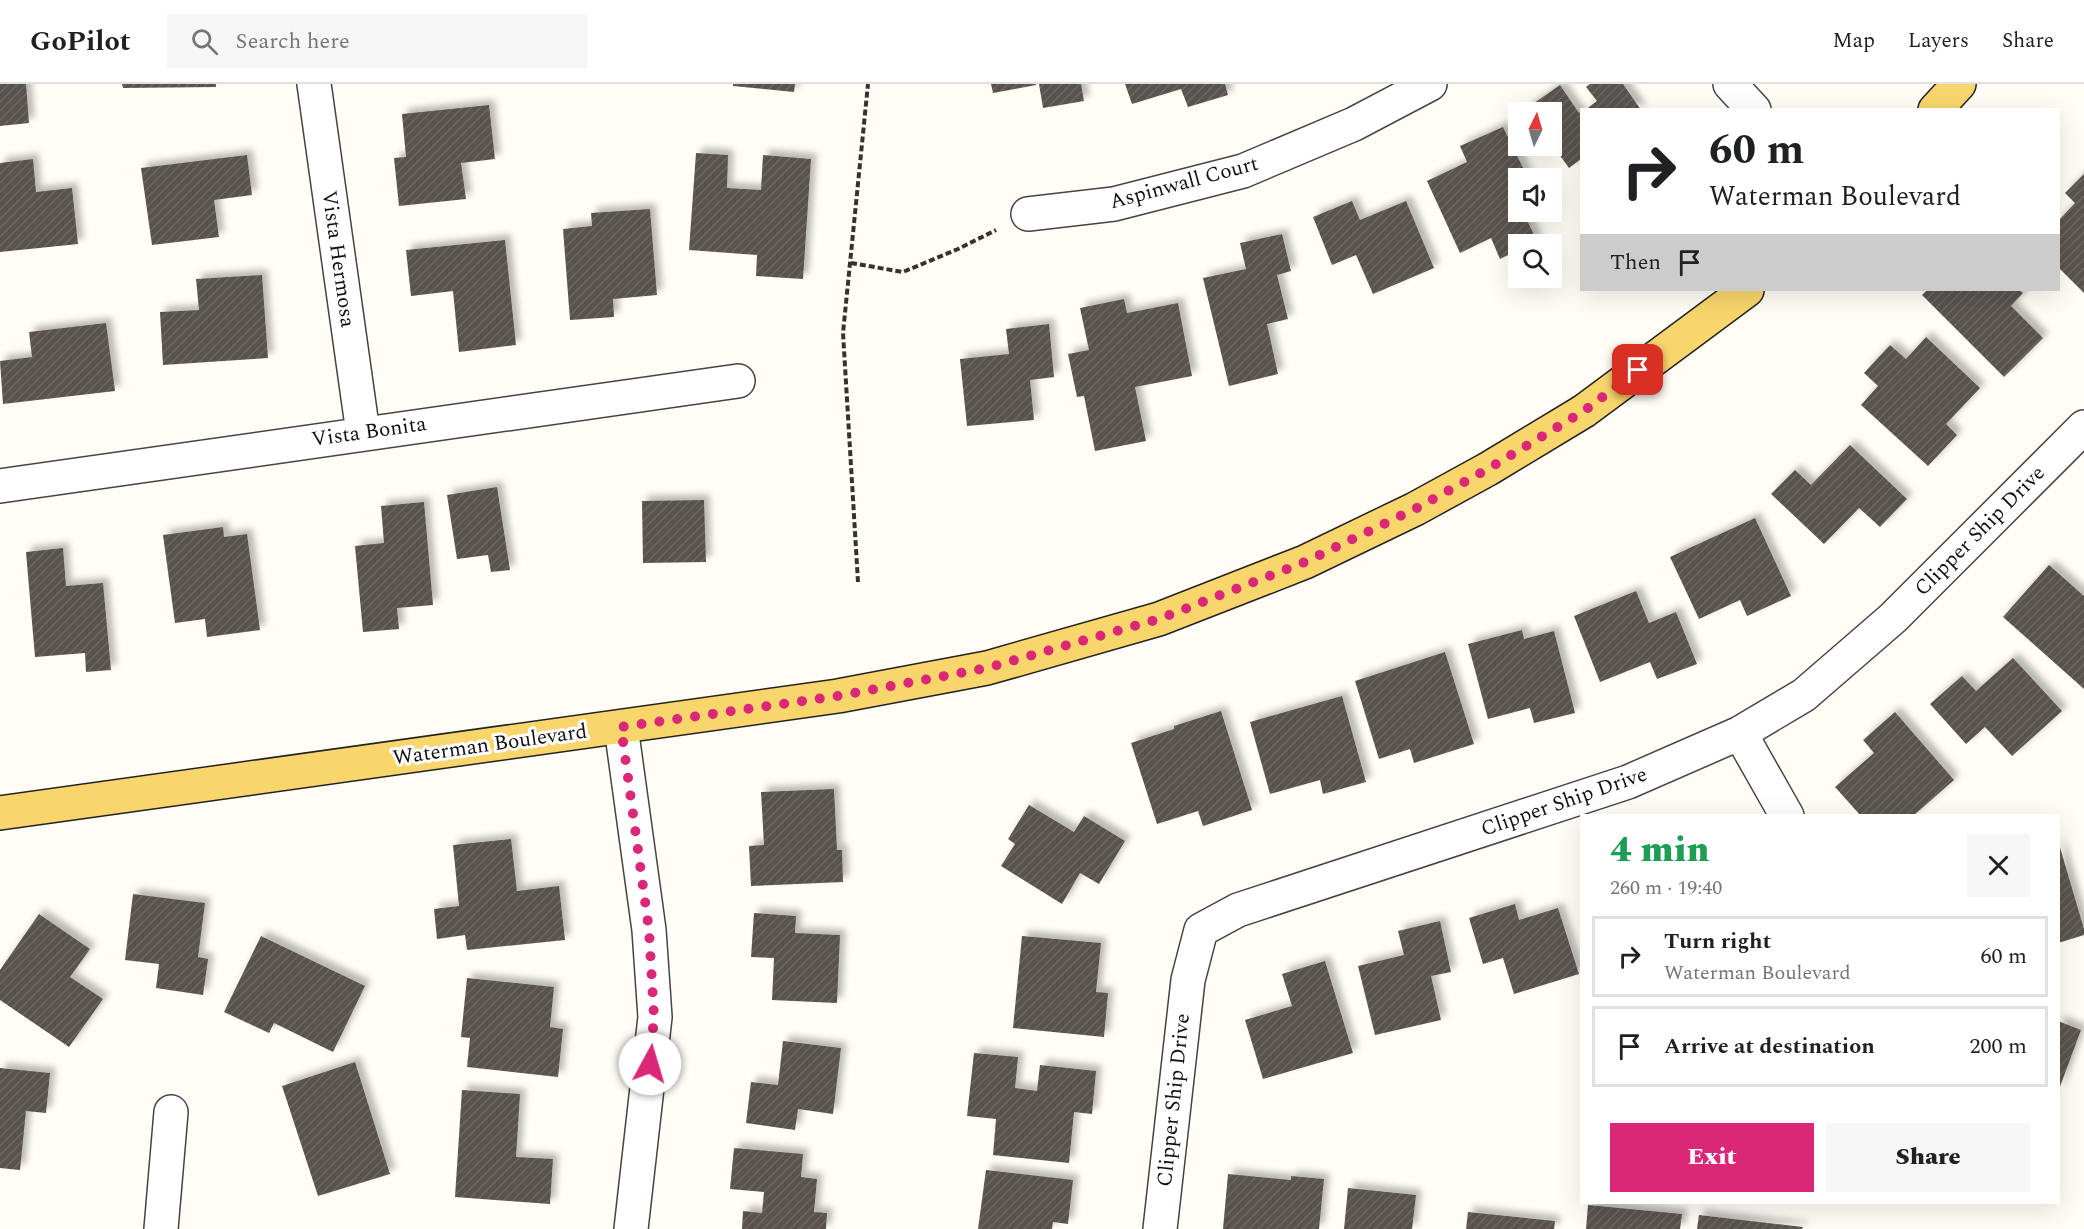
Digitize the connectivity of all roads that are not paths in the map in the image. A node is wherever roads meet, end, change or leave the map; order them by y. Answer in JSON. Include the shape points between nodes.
{"nodes":[{"id":1,"x":314,"y":84,"type":"edge"},
{"id":2,"x":1430,"y":84,"type":"edge"},
{"id":3,"x":1730,"y":84,"type":"edge"},
{"id":4,"x":1959,"y":84,"type":"edge"},
{"id":5,"x":1752,"y":108,"type":"edge"},
{"id":6,"x":1937,"y":108,"type":"edge"},
{"id":7,"x":1028,"y":214,"type":"road end"},
{"id":8,"x":1746,"y":291,"type":"edge"},
{"id":9,"x":738,"y":381,"type":"dead end"},
{"id":10,"x":2084,"y":427,"type":"edge"},
{"id":11,"x":363,"y":433,"type":"junction"},
{"id":12,"x":0,"y":486,"type":"edge"},
{"id":13,"x":621,"y":727,"type":"junction"},
{"id":14,"x":1740,"y":733,"type":"junction"},
{"id":15,"x":0,"y":813,"type":"edge"},
{"id":16,"x":1786,"y":814,"type":"edge"},
{"id":17,"x":171,"y":1112,"type":"dead end"},
{"id":18,"x":161,"y":1229,"type":"edge"},
{"id":19,"x":631,"y":1229,"type":"edge"},
{"id":20,"x":1160,"y":1229,"type":"edge"}],
"edges":[{"from":1,"to":11,"type":"street","name":"Vista Hermosa"},
{"from":2,"to":7,"type":"street","name":"Aspinwall Court","via":[[1354,124],[1243,171],[1113,204]]},
{"from":3,"to":5,"type":"street"},
{"from":4,"to":6,"type":"main road"},
{"from":8,"to":13,"type":"main road","name":"Waterman Boulevard","via":[[1584,411],[1488,469],[1305,562],[1169,615],[987,668],[838,696]]},
{"from":9,"to":11,"type":"street","name":"Vista Bonita"},
{"from":10,"to":14,"type":"street","name":"Clipper Ship Drive","via":[[1893,618],[1804,695]]},
{"from":11,"to":12,"type":"street","name":"Vista Bonita"},
{"from":13,"to":15,"type":"main road","name":"Waterman Boulevard"},
{"from":13,"to":19,"type":"street","via":[[649,930],[654,1017]]},
{"from":14,"to":16,"type":"street"},
{"from":14,"to":20,"type":"street","name":"Clipper Ship Drive","via":[[1628,782],[1238,910],[1201,930],[1188,980]]},
{"from":17,"to":18,"type":"street"}]}
